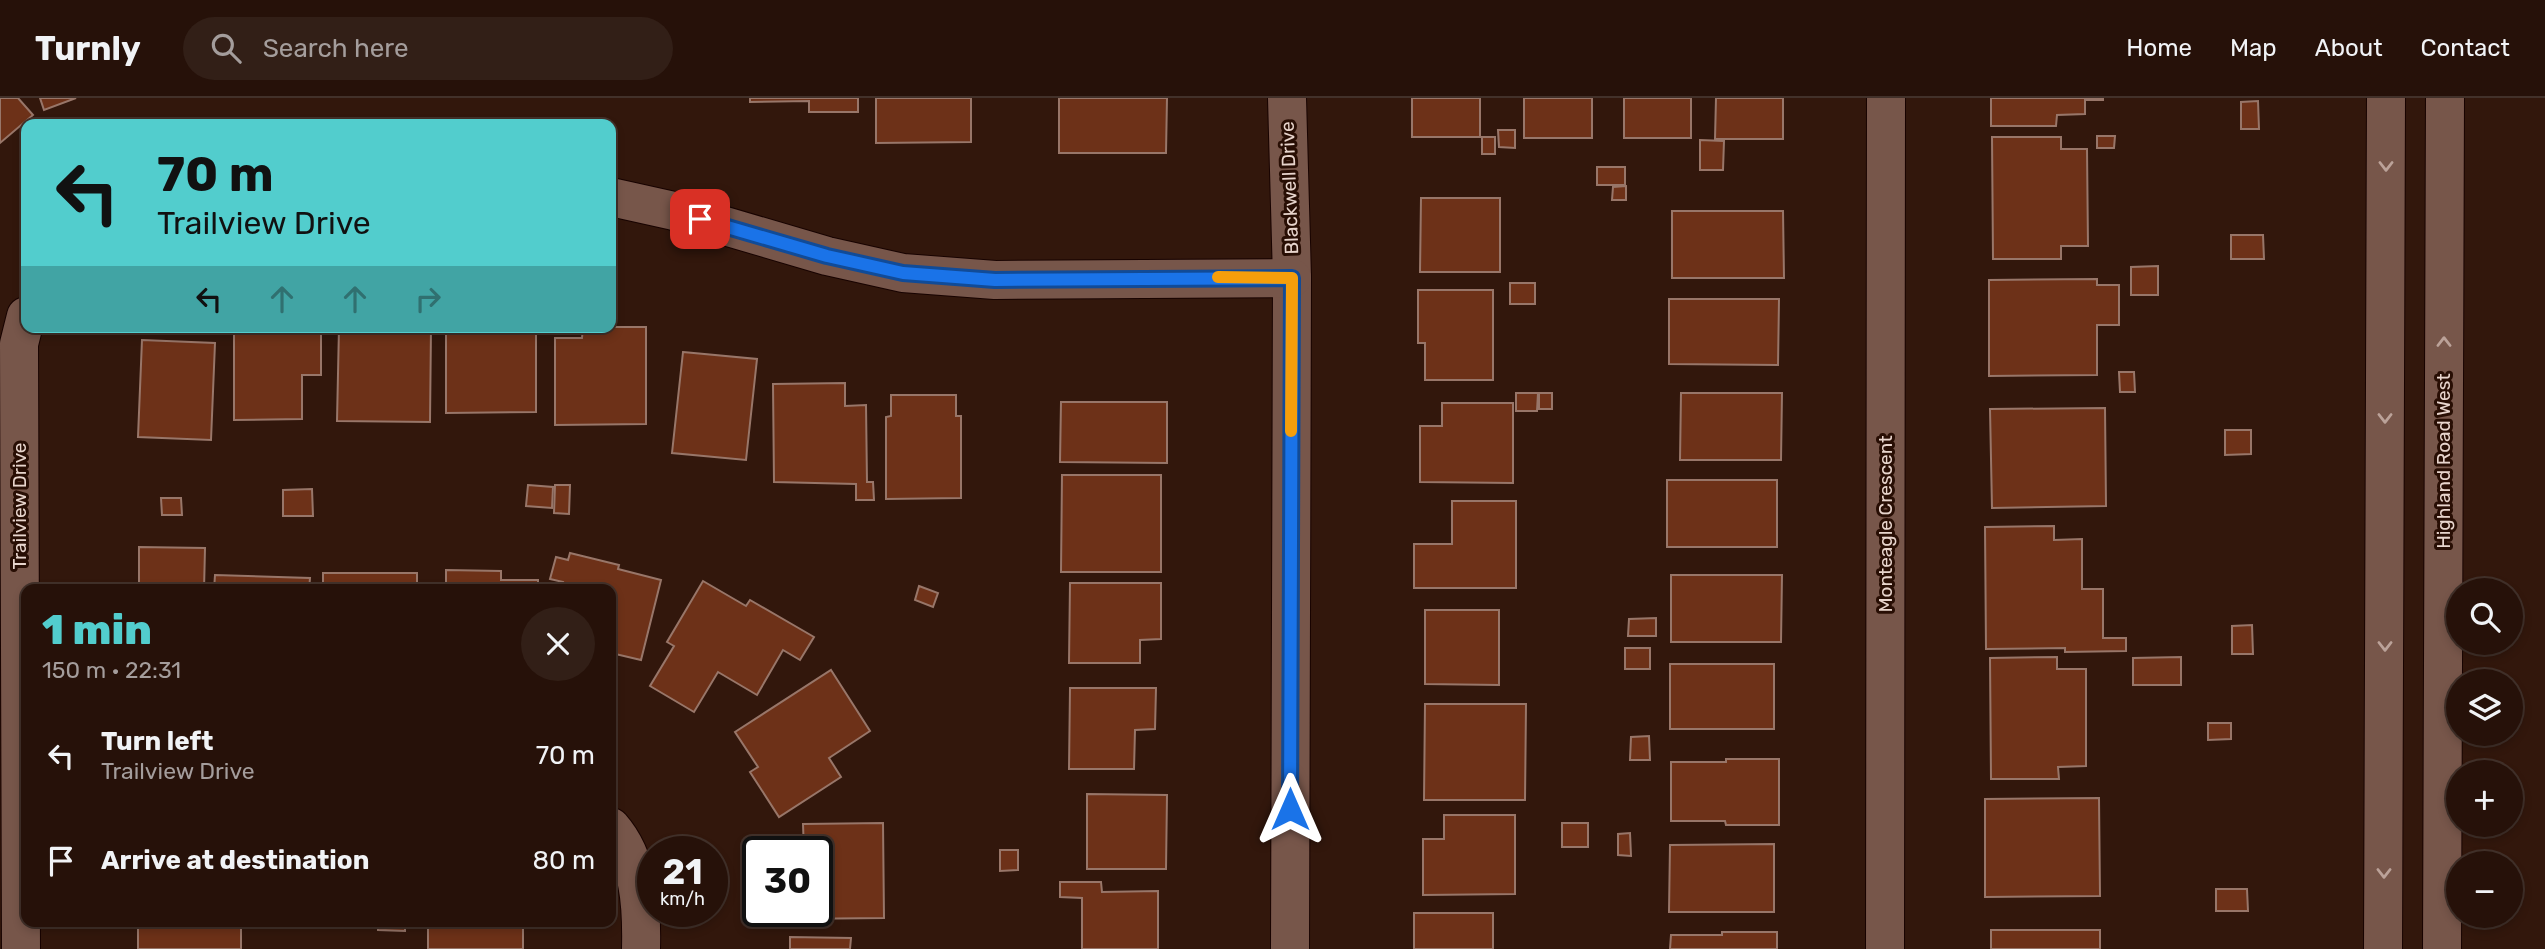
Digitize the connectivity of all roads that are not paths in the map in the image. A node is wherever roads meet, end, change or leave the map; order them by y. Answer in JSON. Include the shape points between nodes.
{"nodes":[{"id":1,"x":1287,"y":98,"type":"edge"},
{"id":2,"x":1886,"y":98,"type":"edge"},
{"id":3,"x":2386,"y":98,"type":"edge"},
{"id":4,"x":2445,"y":98,"type":"edge"},
{"id":5,"x":616,"y":198,"type":"edge"},
{"id":6,"x":1292,"y":278,"type":"junction"},
{"id":7,"x":22,"y":333,"type":"edge"},
{"id":8,"x":21,"y":584,"type":"edge"},
{"id":9,"x":616,"y":833,"type":"edge"},
{"id":10,"x":21,"y":927,"type":"edge"},
{"id":11,"x":21,"y":949,"type":"edge"},
{"id":12,"x":642,"y":949,"type":"edge"},
{"id":13,"x":1290,"y":949,"type":"edge"},
{"id":14,"x":1885,"y":949,"type":"edge"},
{"id":15,"x":2383,"y":949,"type":"edge"},
{"id":16,"x":2442,"y":949,"type":"edge"}],
"edges":[{"from":1,"to":6,"type":"street","name":"Blackwell Drive"},
{"from":2,"to":14,"type":"street","name":"Monteagle Crescent"},
{"from":3,"to":15,"type":"street","one_way":true},
{"from":16,"to":4,"type":"street","name":"Highland Road West","one_way":true},
{"from":5,"to":6,"type":"street","via":[[903,273],[995,280]]},
{"from":6,"to":13,"type":"street","name":"Blackwell Drive"},
{"from":7,"to":8,"type":"street","name":"Trailview Drive"},
{"from":9,"to":12,"type":"street","via":[[636,878]]},
{"from":10,"to":11,"type":"street","name":"Trailview Drive"}]}
